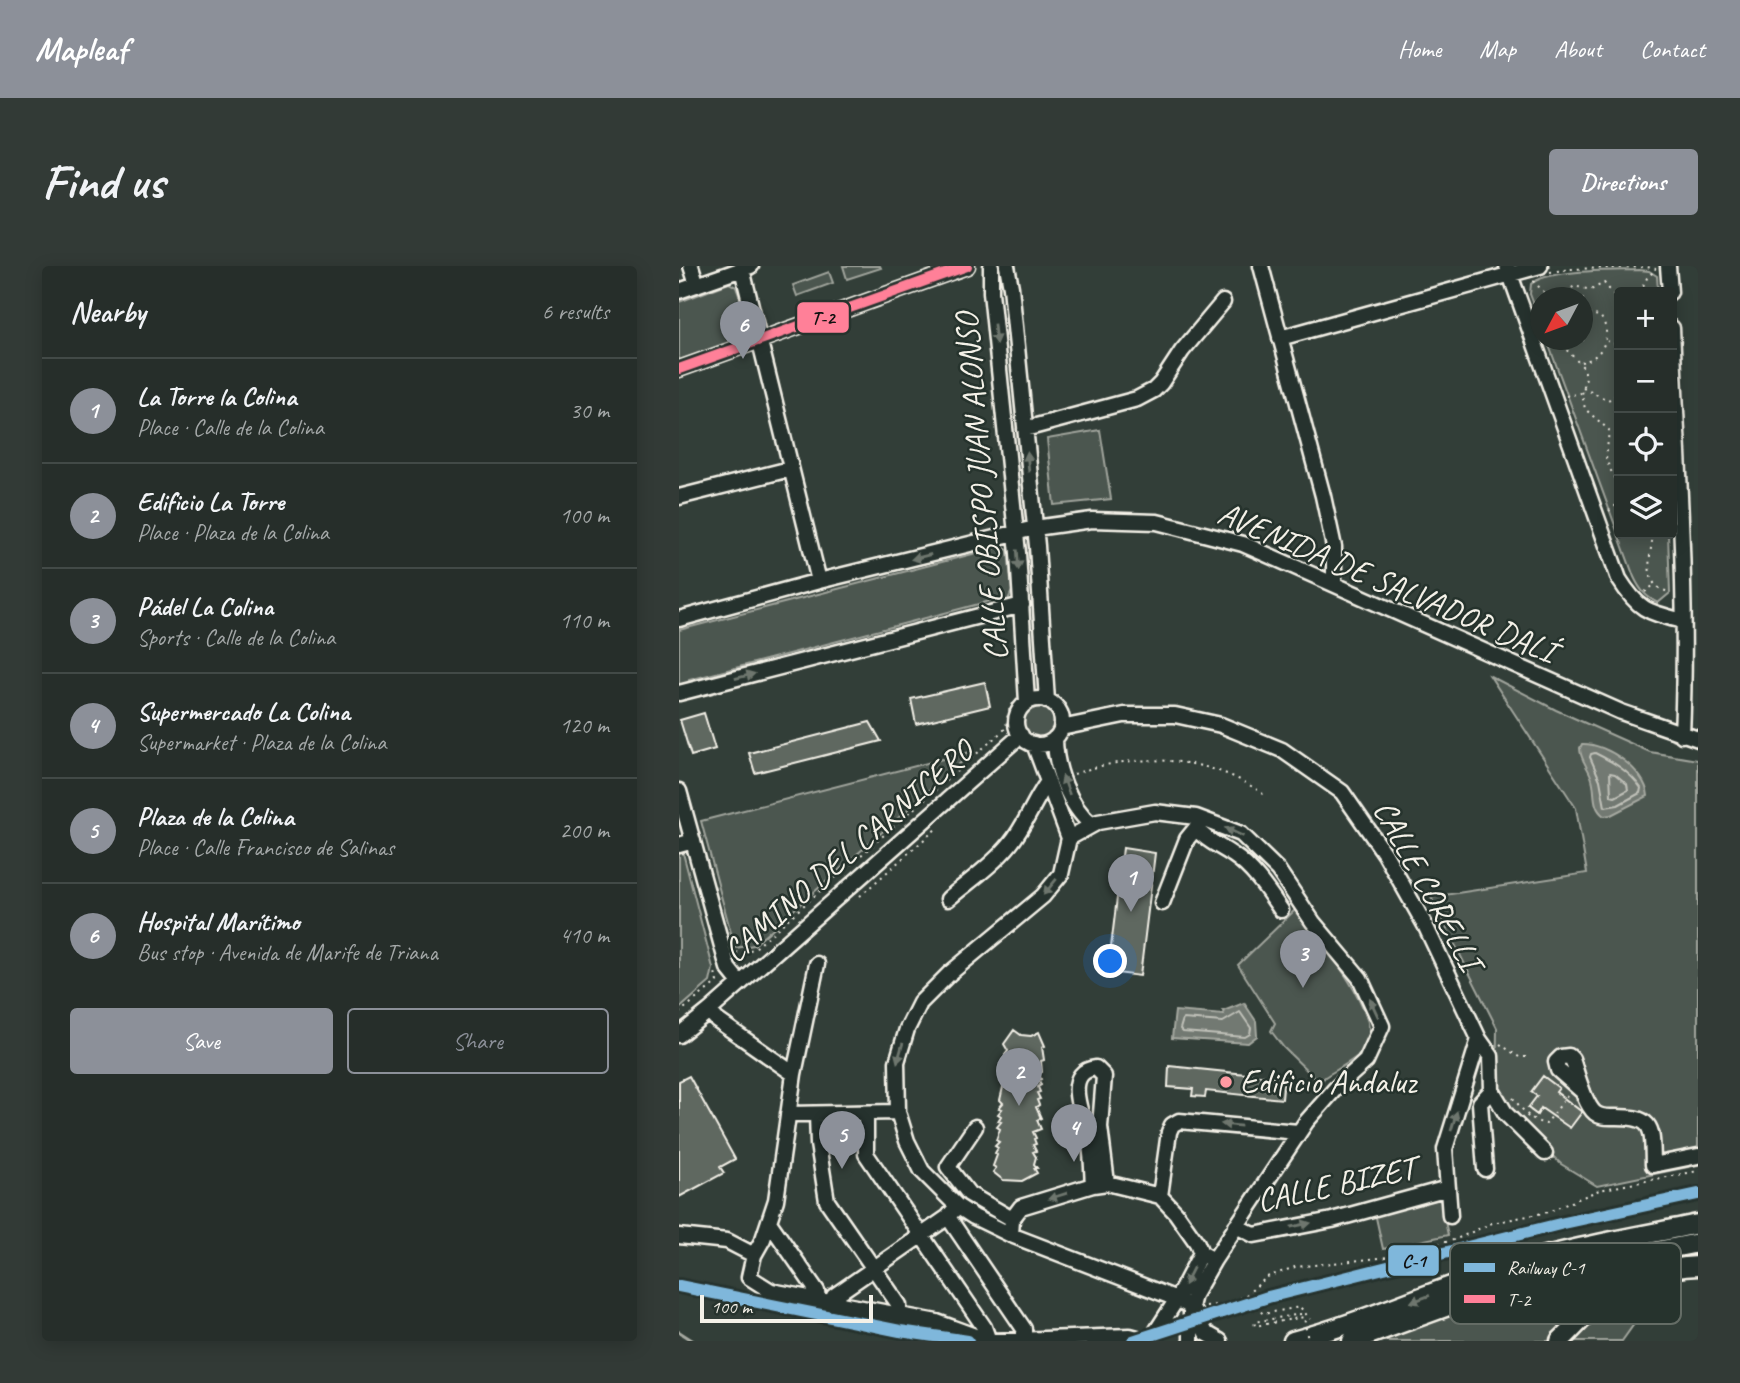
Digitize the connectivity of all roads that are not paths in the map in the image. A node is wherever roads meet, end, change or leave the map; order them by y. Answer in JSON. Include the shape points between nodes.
{"nodes":[{"id":1,"x":691,"y":266,"type":"edge"},
{"id":2,"x":967,"y":266,"type":"edge"},
{"id":3,"x":991,"y":266,"type":"edge"},
{"id":4,"x":1007,"y":266,"type":"edge"},
{"id":5,"x":1261,"y":266,"type":"edge"},
{"id":6,"x":746,"y":268,"type":"edge"},
{"id":7,"x":1508,"y":270,"type":"edge"},
{"id":8,"x":1662,"y":270,"type":"edge"},
{"id":9,"x":1539,"y":272,"type":"edge"},
{"id":10,"x":697,"y":285,"type":"junction"},
{"id":11,"x":1668,"y":287,"type":"edge"},
{"id":12,"x":679,"y":291,"type":"edge"},
{"id":13,"x":991,"y":292,"type":"junction"},
{"id":14,"x":1223,"y":302,"type":"dead end"},
{"id":15,"x":1280,"y":338,"type":"junction"},
{"id":16,"x":759,"y":341,"type":"junction"},
{"id":17,"x":1673,"y":350,"type":"edge"},
{"id":18,"x":679,"y":369,"type":"edge"},
{"id":19,"x":1025,"y":429,"type":"junction"},
{"id":20,"x":790,"y":469,"type":"junction"},
{"id":21,"x":679,"y":497,"type":"edge"},
{"id":22,"x":1035,"y":528,"type":"junction"},
{"id":23,"x":1016,"y":533,"type":"junction"},
{"id":24,"x":819,"y":581,"type":"junction"},
{"id":25,"x":1334,"y":584,"type":"junction"},
{"id":26,"x":1022,"y":606,"type":"junction"},
{"id":27,"x":679,"y":620,"type":"edge"},
{"id":28,"x":1683,"y":621,"type":"junction"},
{"id":29,"x":679,"y":693,"type":"edge"},
{"id":30,"x":1023,"y":699,"type":"junction"},
{"id":31,"x":1047,"y":701,"type":"junction"},
{"id":32,"x":1058,"y":733,"type":"junction"},
{"id":33,"x":1021,"y":735,"type":"junction"},
{"id":34,"x":1682,"y":735,"type":"junction"},
{"id":35,"x":1698,"y":739,"type":"edge"},
{"id":36,"x":1034,"y":744,"type":"junction"},
{"id":37,"x":1048,"y":783,"type":"junction"},
{"id":38,"x":679,"y":791,"type":"edge"},
{"id":39,"x":1199,"y":824,"type":"junction"},
{"id":40,"x":1092,"y":825,"type":"junction"},
{"id":41,"x":1069,"y":838,"type":"junction"},
{"id":42,"x":686,"y":843,"type":"edge"},
{"id":43,"x":948,"y":899,"type":"dead end"},
{"id":44,"x":1162,"y":903,"type":"dead end"},
{"id":45,"x":1281,"y":911,"type":"dead end"},
{"id":46,"x":817,"y":964,"type":"dead end"},
{"id":47,"x":740,"y":983,"type":"junction"},
{"id":48,"x":709,"y":1011,"type":"junction"},
{"id":49,"x":679,"y":1035,"type":"edge"},
{"id":50,"x":1479,"y":1039,"type":"junction"},
{"id":51,"x":794,"y":1074,"type":"junction"},
{"id":52,"x":1492,"y":1090,"type":"junction"},
{"id":53,"x":1583,"y":1092,"type":"road end"},
{"id":54,"x":898,"y":1112,"type":"junction"},
{"id":55,"x":788,"y":1114,"type":"junction"},
{"id":56,"x":817,"y":1114,"type":"junction"},
{"id":57,"x":866,"y":1114,"type":"junction"},
{"id":58,"x":975,"y":1127,"type":"dead end"},
{"id":59,"x":1299,"y":1132,"type":"junction"},
{"id":60,"x":1545,"y":1153,"type":"dead end"},
{"id":61,"x":1698,"y":1156,"type":"edge"},
{"id":62,"x":1485,"y":1169,"type":"dead end"},
{"id":63,"x":1100,"y":1184,"type":"junction"},
{"id":64,"x":1448,"y":1188,"type":"junction"},
{"id":65,"x":1160,"y":1196,"type":"junction"},
{"id":66,"x":952,"y":1211,"type":"junction"},
{"id":67,"x":1450,"y":1216,"type":"dead end"},
{"id":68,"x":1012,"y":1219,"type":"junction"},
{"id":69,"x":769,"y":1222,"type":"junction"},
{"id":70,"x":1698,"y":1224,"type":"edge"},
{"id":71,"x":1236,"y":1226,"type":"junction"},
{"id":72,"x":1011,"y":1235,"type":"junction"},
{"id":73,"x":679,"y":1236,"type":"edge"},
{"id":74,"x":921,"y":1236,"type":"junction"},
{"id":75,"x":1606,"y":1243,"type":"edge"},
{"id":76,"x":754,"y":1255,"type":"junction"},
{"id":77,"x":1207,"y":1257,"type":"junction"},
{"id":78,"x":873,"y":1268,"type":"junction"},
{"id":79,"x":1450,"y":1287,"type":"edge"},
{"id":80,"x":1177,"y":1299,"type":"junction"},
{"id":81,"x":818,"y":1300,"type":"junction"},
{"id":82,"x":834,"y":1304,"type":"junction"},
{"id":83,"x":1450,"y":1305,"type":"edge"},
{"id":84,"x":1191,"y":1307,"type":"junction"},
{"id":85,"x":899,"y":1316,"type":"junction"},
{"id":86,"x":1577,"y":1324,"type":"edge"},
{"id":87,"x":1313,"y":1338,"type":"edge"},
{"id":88,"x":1024,"y":1340,"type":"edge"},
{"id":89,"x":989,"y":1341,"type":"edge"},
{"id":90,"x":1149,"y":1341,"type":"edge"},
{"id":91,"x":1191,"y":1341,"type":"edge"},
{"id":92,"x":1220,"y":1341,"type":"edge"},
{"id":93,"x":1293,"y":1341,"type":"edge"},
{"id":94,"x":1352,"y":1341,"type":"edge"},
{"id":95,"x":1560,"y":1341,"type":"edge"}],
"edges":[{"from":1,"to":10,"type":"street"},
{"from":2,"to":13,"type":"street","via":[[979,272]]},
{"from":2,"to":16,"type":"street"},
{"from":3,"to":13,"type":"street","name":"CALLE OBISPO JUAN ALONSO"},
{"from":4,"to":19,"type":"street","name":"CALLE OBISPO JUAN ALONSO"},
{"from":5,"to":15,"type":"street"},
{"from":6,"to":10,"type":"street"},
{"from":6,"to":16,"type":"street"},
{"from":7,"to":9,"type":"street"},
{"from":7,"to":15,"type":"street"},
{"from":7,"to":28,"type":"street","via":[[1619,579],[1632,599],[1650,613]]},
{"from":8,"to":11,"type":"street"},
{"from":10,"to":12,"type":"street"},
{"from":13,"to":23,"type":"street","name":"CALLE OBISPO JUAN ALONSO","one_way":true},
{"from":14,"to":19,"type":"street","via":[[1154,390],[1137,399]]},
{"from":15,"to":25,"type":"street","via":[[1323,496],[1334,547]]},
{"from":16,"to":18,"type":"street"},
{"from":16,"to":20,"type":"street"},
{"from":17,"to":28,"type":"street"},
{"from":22,"to":19,"type":"street","name":"CALLE OBISPO JUAN ALONSO","one_way":true},
{"from":20,"to":21,"type":"street"},
{"from":20,"to":24,"type":"street"},
{"from":22,"to":23,"type":"street","name":"AVENIDA DE SALVADOR DALÍ"},
{"from":22,"to":25,"type":"street","name":"AVENIDA DE SALVADOR DALÍ","via":[[1092,520],[1157,522],[1243,544]]},
{"from":22,"to":31,"type":"street","name":"CALLE OBISPO JUAN ALONSO"},
{"from":23,"to":24,"type":"street","name":"AVENIDA DE SALVADOR DALÍ","one_way":true},
{"from":23,"to":26,"type":"street","name":"CALLE OBISPO JUAN ALONSO","one_way":true},
{"from":24,"to":27,"type":"street","name":"AVENIDA DE SALVADOR DALÍ"},
{"from":25,"to":34,"type":"street","name":"AVENIDA DE SALVADOR DALÍ"},
{"from":29,"to":26,"type":"street","one_way":true},
{"from":26,"to":30,"type":"street","name":"CALLE OBISPO JUAN ALONSO"},
{"from":28,"to":34,"type":"street"},
{"from":30,"to":31,"type":"street"},
{"from":30,"to":33,"type":"street","via":[[1016,721]]},
{"from":31,"to":32,"type":"street","via":[[1060,714]]},
{"from":32,"to":36,"type":"street","via":[[1049,743]]},
{"from":40,"to":32,"type":"street","one_way":true,"via":[[1081,816],[1063,778],[1055,752]]},
{"from":32,"to":50,"type":"street","name":"CALLE CORELLI","via":[[1124,715],[1175,715],[1221,725],[1282,750],[1342,792],[1385,854],[1425,925]]},
{"from":33,"to":36,"type":"street"},
{"from":33,"to":47,"type":"street","name":"CAMINO DEL CARNICERO"},
{"from":34,"to":35,"type":"street","name":"AVENIDA DE SALVADOR DALÍ"},
{"from":36,"to":37,"type":"street"},
{"from":37,"to":41,"type":"street"},
{"from":37,"to":43,"type":"street","via":[[1003,853]]},
{"from":38,"to":42,"type":"street"},
{"from":39,"to":40,"type":"street","via":[[1156,812]]},
{"from":39,"to":44,"type":"street","via":[[1187,839]]},
{"from":39,"to":45,"type":"street","via":[[1210,843],[1234,855],[1263,884]]},
{"from":59,"to":39,"type":"street","one_way":true,"via":[[1366,1060],[1382,1026],[1360,978],[1277,870],[1241,834]]},
{"from":40,"to":41,"type":"street"},
{"from":41,"to":54,"type":"street","one_way":true,"via":[[1061,874],[1043,896],[920,1003],[897,1062]]},
{"from":42,"to":47,"type":"street","via":[[728,968]]},
{"from":46,"to":51,"type":"street"},
{"from":47,"to":48,"type":"street","name":"CAMINO DEL CARNICERO"},
{"from":48,"to":49,"type":"street","name":"CAMINO DEL CARNICERO"},
{"from":48,"to":51,"type":"street"},
{"from":50,"to":52,"type":"street","name":"CALLE CORELLI","via":[[1491,1056]]},
{"from":64,"to":50,"type":"street","one_way":true,"via":[[1445,1149]]},
{"from":51,"to":55,"type":"street"},
{"from":52,"to":60,"type":"street","via":[[1506,1114]]},
{"from":52,"to":62,"type":"street","via":[[1480,1104]]},
{"from":53,"to":61,"type":"street","via":[[1594,1113],[1634,1116],[1649,1126],[1653,1166]]},
{"from":54,"to":57,"type":"street"},
{"from":54,"to":66,"type":"street","via":[[922,1171]]},
{"from":55,"to":56,"type":"street"},
{"from":55,"to":69,"type":"street"},
{"from":56,"to":57,"type":"street"},
{"from":56,"to":78,"type":"street","via":[[827,1201]]},
{"from":57,"to":74,"type":"street","via":[[866,1154]]},
{"from":58,"to":68,"type":"street","via":[[948,1167],[969,1194]]},
{"from":59,"to":65,"type":"street","one_way":true,"via":[[1179,1121],[1169,1132]]},
{"from":59,"to":71,"type":"street"},
{"from":63,"to":63,"type":"street","via":[[1104,1076],[1096,1068],[1087,1069],[1077,1084],[1078,1105]]},
{"from":63,"to":65,"type":"street"},
{"from":63,"to":68,"type":"street","one_way":true,"via":[[1021,1207]]},
{"from":64,"to":67,"type":"street"},
{"from":71,"to":64,"type":"street","name":"CALLE BIZET","one_way":true,"via":[[1254,1235],[1332,1220]]},
{"from":65,"to":77,"type":"street"},
{"from":66,"to":72,"type":"street"},
{"from":66,"to":74,"type":"street"},
{"from":66,"to":88,"type":"street","via":[[1024,1329]]},
{"from":68,"to":72,"type":"street"},
{"from":69,"to":76,"type":"street"},
{"from":69,"to":81,"type":"street","via":[[817,1291]]},
{"from":70,"to":75,"type":"main road","one_way":true},
{"from":71,"to":77,"type":"street"},
{"from":72,"to":80,"type":"street"},
{"from":73,"to":76,"type":"street","via":[[727,1241]]},
{"from":74,"to":78,"type":"street"},
{"from":74,"to":89,"type":"street"},
{"from":76,"to":81,"type":"street","via":[[749,1277],[771,1291]]},
{"from":77,"to":80,"type":"street","one_way":true},
{"from":77,"to":84,"type":"street"},
{"from":78,"to":82,"type":"street","via":[[834,1296]]},
{"from":78,"to":85,"type":"street","via":[[898,1305]]},
{"from":79,"to":87,"type":"main road","one_way":true},
{"from":80,"to":84,"type":"street"},
{"from":80,"to":90,"type":"street"},
{"from":81,"to":82,"type":"street"},
{"from":82,"to":85,"type":"street"},
{"from":83,"to":94,"type":"main road"},
{"from":84,"to":91,"type":"street"},
{"from":84,"to":92,"type":"street","via":[[1206,1333]]},
{"from":85,"to":89,"type":"street","via":[[937,1322]]},
{"from":86,"to":95,"type":"main road"},
{"from":87,"to":93,"type":"main road"},
{"from":88,"to":89,"type":"street"},
{"from":88,"to":90,"type":"street","via":[[1130,1336]]}]}
